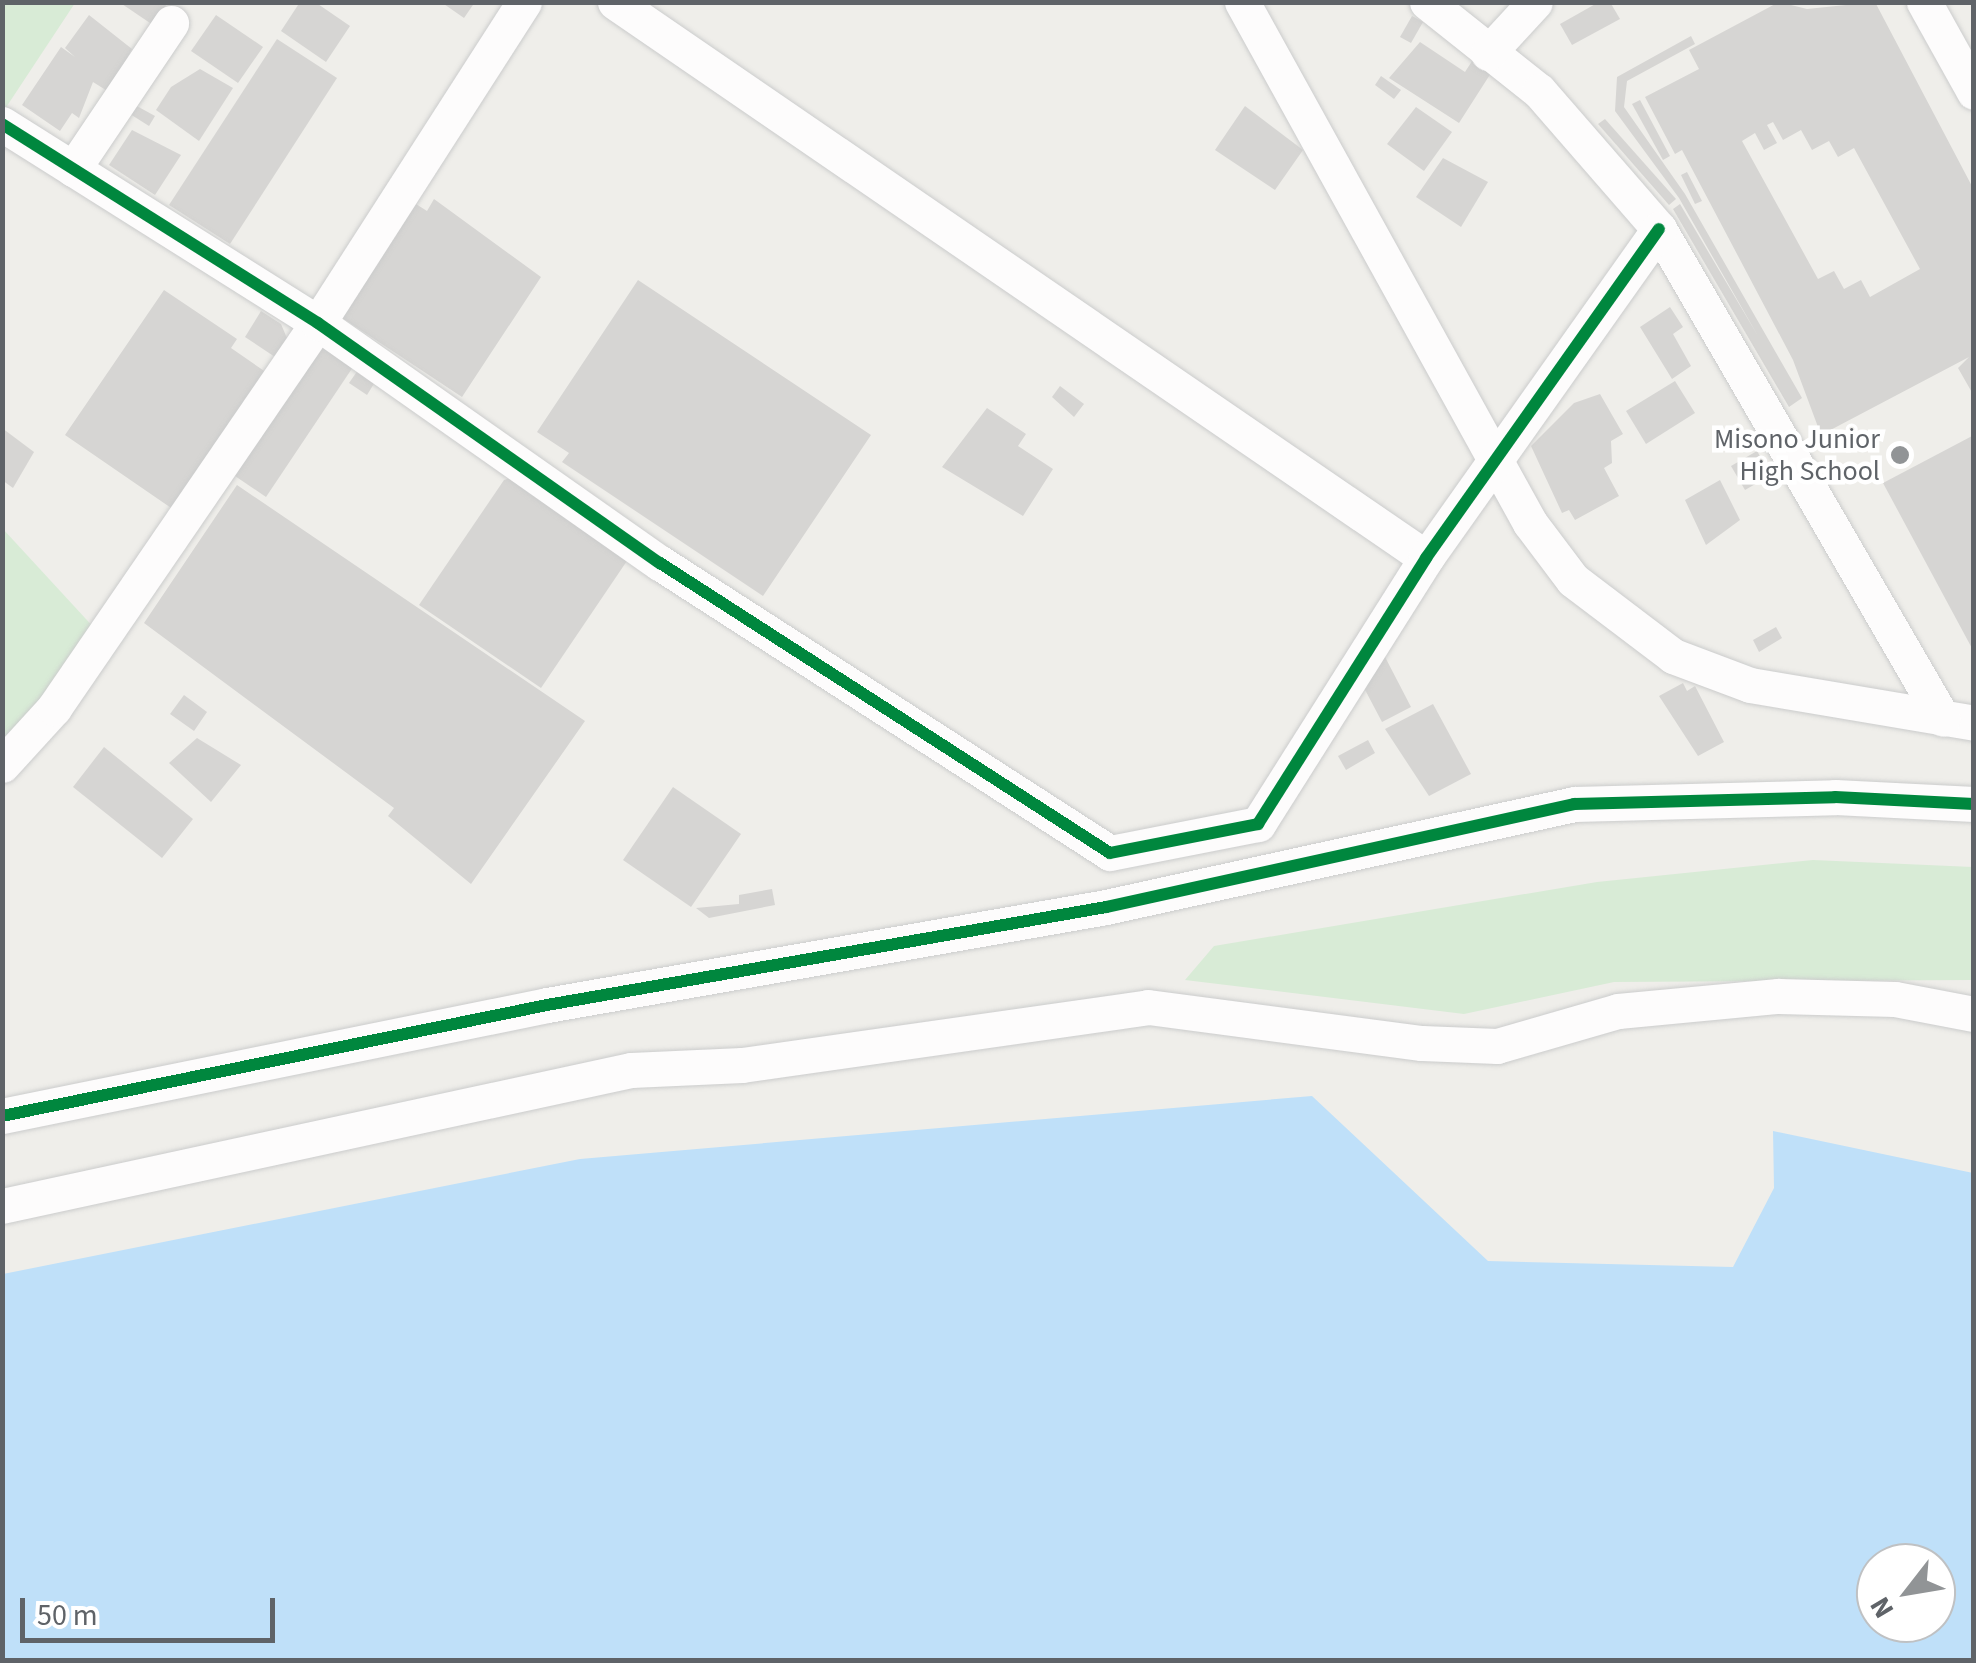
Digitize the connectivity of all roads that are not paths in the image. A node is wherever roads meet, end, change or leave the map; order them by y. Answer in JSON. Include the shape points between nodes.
{"nodes":[{"id":1,"x":524,"y":2,"type":"edge"},
{"id":2,"x":615,"y":2,"type":"edge"},
{"id":3,"x":1242,"y":2,"type":"edge"},
{"id":4,"x":1427,"y":2,"type":"edge"},
{"id":5,"x":1536,"y":2,"type":"edge"},
{"id":6,"x":1924,"y":2,"type":"edge"},
{"id":7,"x":171,"y":23,"type":"dead end"},
{"id":8,"x":1488,"y":54,"type":"junction"},
{"id":9,"x":1974,"y":92,"type":"edge"},
{"id":10,"x":8,"y":138,"type":"edge"},
{"id":11,"x":73,"y":169,"type":"junction"},
{"id":12,"x":1659,"y":229,"type":"junction"},
{"id":13,"x":318,"y":323,"type":"junction"},
{"id":14,"x":1497,"y":460,"type":"junction"},
{"id":15,"x":1426,"y":558,"type":"junction"},
{"id":16,"x":1958,"y":721,"type":"edge"},
{"id":17,"x":2,"y":765,"type":"edge"},
{"id":18,"x":1974,"y":804,"type":"edge"},
{"id":19,"x":1974,"y":1014,"type":"edge"},
{"id":20,"x":2,"y":1116,"type":"edge"},
{"id":21,"x":2,"y":1206,"type":"edge"}],
"edges":[{"from":1,"to":13,"type":"street"},
{"from":2,"to":15,"type":"street"},
{"from":3,"to":14,"type":"street"},
{"from":4,"to":8,"type":"street"},
{"from":5,"to":8,"type":"street"},
{"from":6,"to":9,"type":"street"},
{"from":7,"to":11,"type":"street"},
{"from":8,"to":12,"type":"street","via":[[1538,91]]},
{"from":10,"to":11,"type":"street"},
{"from":11,"to":13,"type":"street"},
{"from":12,"to":14,"type":"street"},
{"from":12,"to":16,"type":"street"},
{"from":13,"to":15,"type":"street","via":[[660,563],[1110,853],[1258,824]]},
{"from":13,"to":17,"type":"street","via":[[54,708]]},
{"from":14,"to":15,"type":"street"},
{"from":14,"to":16,"type":"street","via":[[1530,523],[1573,580],[1673,656],[1750,684]]},
{"from":18,"to":20,"type":"street","via":[[1835,796],[1574,804],[1052,918],[547,1005]]},
{"from":19,"to":21,"type":"street","via":[[1895,999],[1778,996],[1618,1011],[1496,1046],[1422,1044],[1148,1007],[742,1065],[631,1070]]}]}
